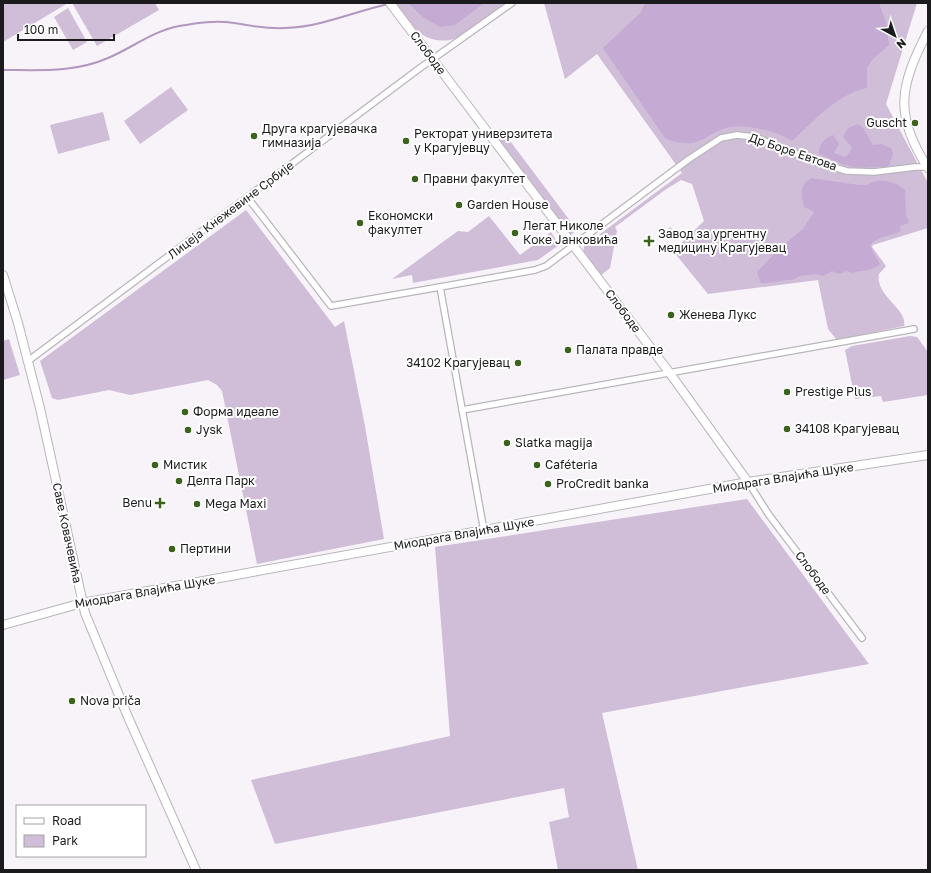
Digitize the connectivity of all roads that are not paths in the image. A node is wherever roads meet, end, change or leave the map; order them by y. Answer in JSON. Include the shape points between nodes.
{"nodes":[{"id":1,"x":512,"y":3,"type":"edge"},
{"id":2,"x":392,"y":5,"type":"edge"},
{"id":3,"x":928,"y":31,"type":"edge"},
{"id":4,"x":433,"y":59,"type":"junction"},
{"id":5,"x":928,"y":167,"type":"edge"},
{"id":6,"x":248,"y":198,"type":"junction"},
{"id":7,"x":573,"y":246,"type":"junction"},
{"id":8,"x":3,"y":275,"type":"edge"},
{"id":9,"x":440,"y":288,"type":"junction"},
{"id":10,"x":914,"y":329,"type":"dead end"},
{"id":11,"x":28,"y":362,"type":"junction"},
{"id":12,"x":669,"y":372,"type":"junction"},
{"id":13,"x":462,"y":410,"type":"junction"},
{"id":14,"x":928,"y":455,"type":"edge"},
{"id":15,"x":748,"y":482,"type":"junction"},
{"id":16,"x":484,"y":531,"type":"junction"},
{"id":17,"x":82,"y":603,"type":"junction"},
{"id":18,"x":3,"y":625,"type":"edge"},
{"id":19,"x":862,"y":638,"type":"dead end"},
{"id":20,"x":196,"y":870,"type":"edge"}],
"edges":[{"from":1,"to":4,"type":"street","name":"Лицеја Кнежевине Србије"},
{"from":2,"to":4,"type":"street","name":"Слободе"},
{"from":3,"to":5,"type":"street","via":[[910,69],[903,105],[911,140]]},
{"from":4,"to":6,"type":"street","name":"Лицеја Кнежевине Србије"},
{"from":4,"to":7,"type":"street","name":"Слободе"},
{"from":5,"to":7,"type":"street","name":"Др Боре Евтова","via":[[874,172],[847,171],[819,163],[755,137],[729,136],[703,148]]},
{"from":6,"to":9,"type":"street","name":"Др Боре Евтова","via":[[331,306]]},
{"from":6,"to":11,"type":"street","name":"Лицеја Кнежевине Србије"},
{"from":7,"to":9,"type":"street","name":"Др Боре Евтова","via":[[540,269]]},
{"from":7,"to":12,"type":"street","name":"Слободе"},
{"from":8,"to":11,"type":"street","name":"Саве Ковачевића"},
{"from":9,"to":13,"type":"street"},
{"from":10,"to":12,"type":"street"},
{"from":11,"to":17,"type":"street","name":"Саве Ковачевића","via":[[63,508]]},
{"from":12,"to":13,"type":"street"},
{"from":12,"to":15,"type":"street","name":"Слободе"},
{"from":13,"to":16,"type":"street"},
{"from":14,"to":15,"type":"street","name":"Миодрага Влајића Шуке"},
{"from":15,"to":16,"type":"street","name":"Миодрага Влајића Шуке"},
{"from":15,"to":19,"type":"street","name":"Слободе","via":[[769,515]]},
{"from":16,"to":17,"type":"street","name":"Миодрага Влајића Шуке"},
{"from":17,"to":18,"type":"street","name":"Миодрага Влајића Шуке"},
{"from":17,"to":20,"type":"street","name":"Саве Ковачевића","via":[[89,626]]}]}
